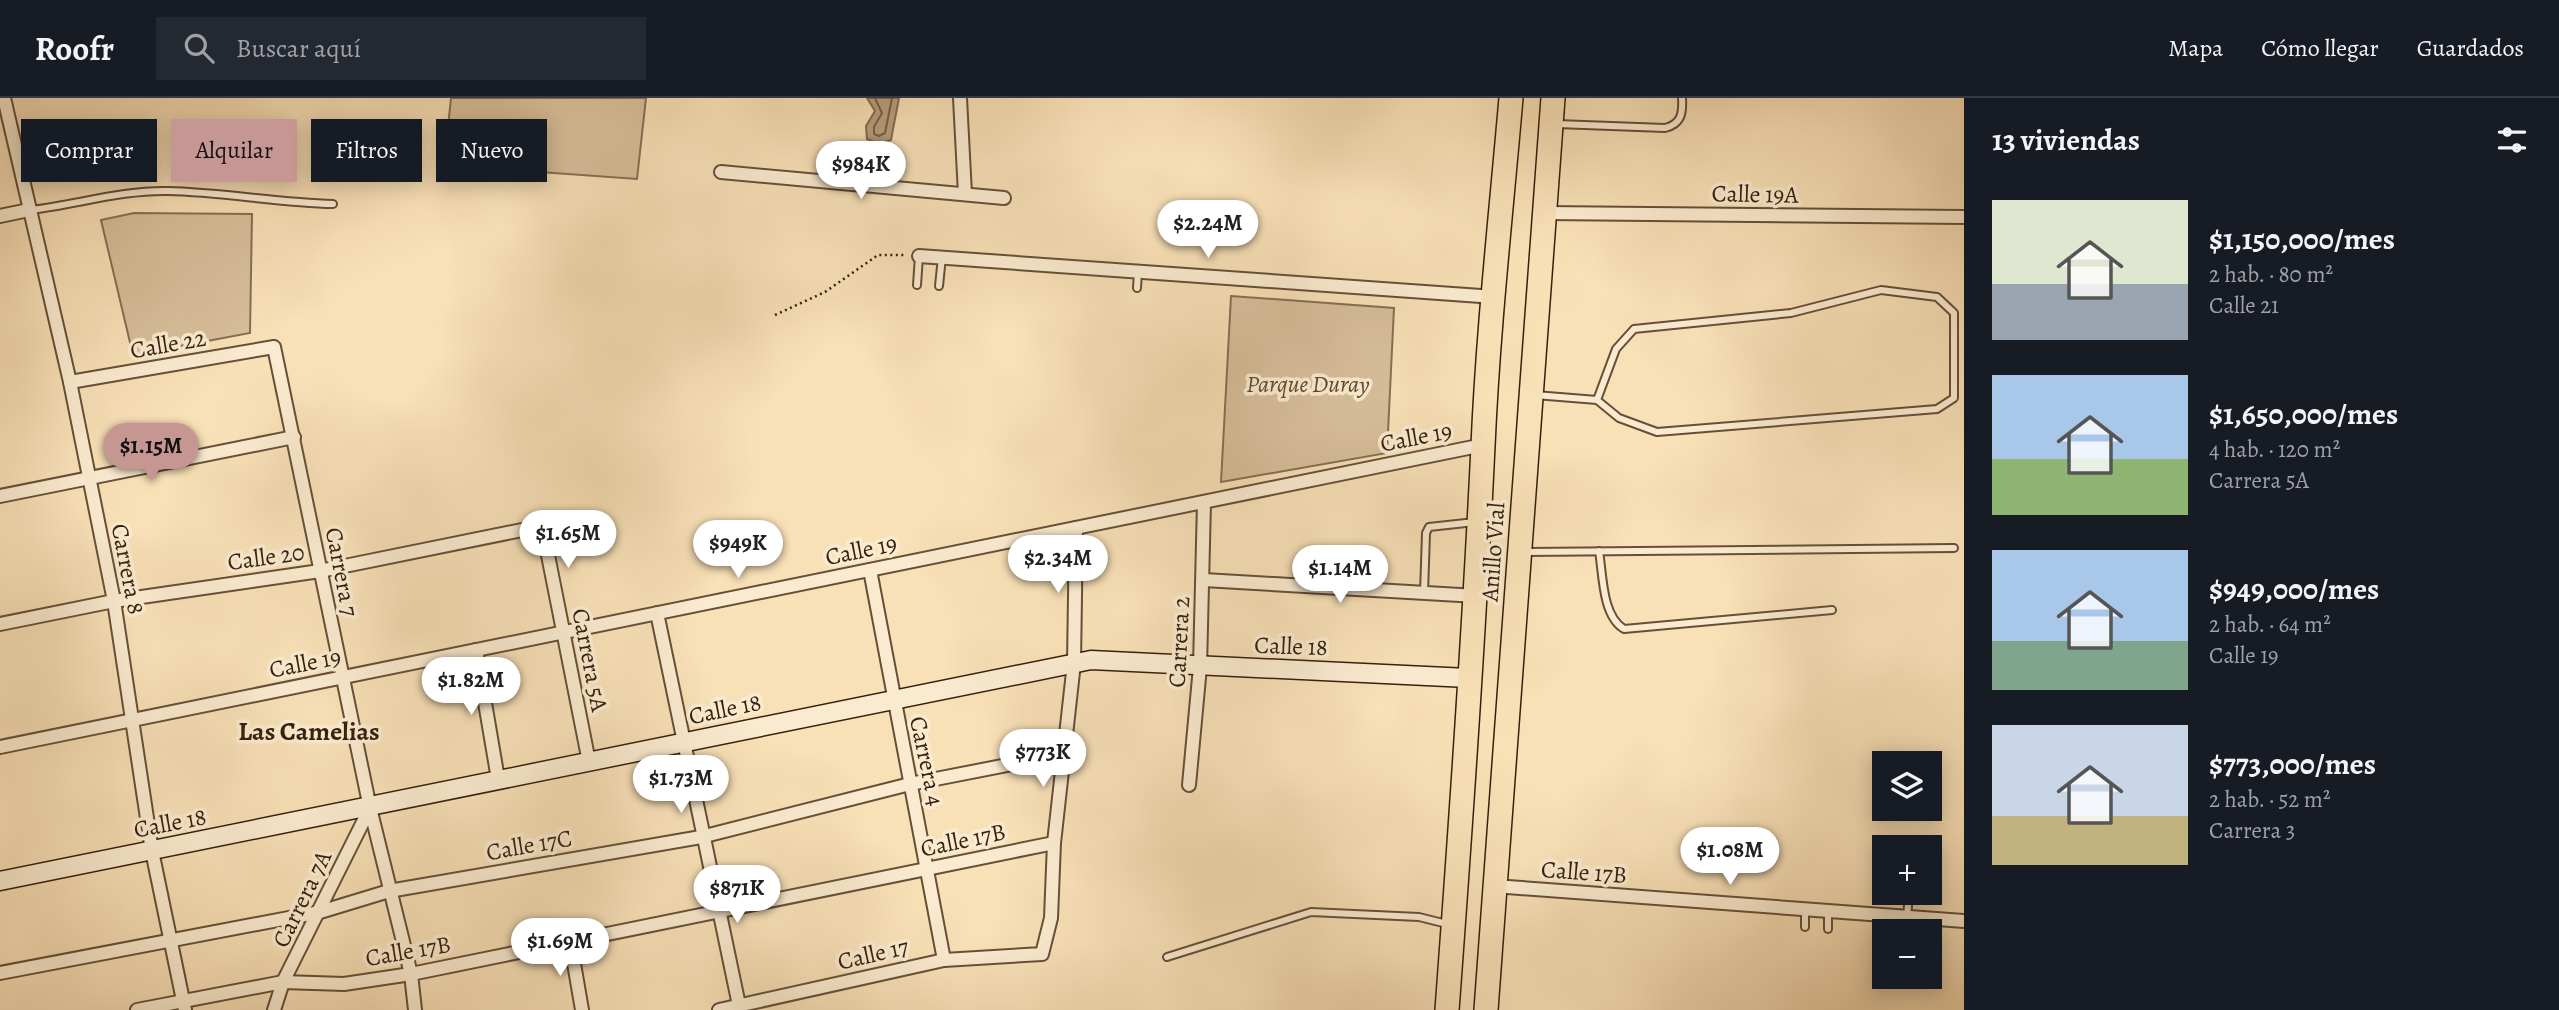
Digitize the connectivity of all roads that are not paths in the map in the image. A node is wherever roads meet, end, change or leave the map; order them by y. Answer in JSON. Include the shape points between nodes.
{"nodes":[{"id":1,"x":4,"y":98,"type":"edge"},
{"id":2,"x":960,"y":98,"type":"edge"},
{"id":3,"x":1511,"y":98,"type":"edge"},
{"id":4,"x":1553,"y":98,"type":"edge"},
{"id":5,"x":1682,"y":98,"type":"edge"},
{"id":6,"x":1551,"y":124,"type":"junction"},
{"id":7,"x":721,"y":172,"type":"dead end"},
{"id":8,"x":965,"y":194,"type":"junction"},
{"id":9,"x":1004,"y":198,"type":"dead end"},
{"id":10,"x":334,"y":204,"type":"dead end"},
{"id":11,"x":29,"y":211,"type":"junction"},
{"id":12,"x":1545,"y":213,"type":"junction"},
{"id":13,"x":0,"y":216,"type":"edge"},
{"id":14,"x":1964,"y":217,"type":"edge"},
{"id":15,"x":919,"y":256,"type":"joint"},
{"id":16,"x":942,"y":257,"type":"junction"},
{"id":17,"x":1138,"y":271,"type":"junction"},
{"id":18,"x":917,"y":285,"type":"dead end"},
{"id":19,"x":939,"y":286,"type":"dead end"},
{"id":20,"x":1137,"y":288,"type":"dead end"},
{"id":21,"x":1495,"y":297,"type":"junction"},
{"id":22,"x":274,"y":347,"type":"joint"},
{"id":23,"x":70,"y":383,"type":"junction"},
{"id":24,"x":1531,"y":395,"type":"junction"},
{"id":25,"x":1597,"y":400,"type":"junction"},
{"id":26,"x":295,"y":437,"type":"junction"},
{"id":27,"x":1483,"y":445,"type":"junction"},
{"id":28,"x":88,"y":479,"type":"junction"},
{"id":29,"x":0,"y":496,"type":"edge"},
{"id":30,"x":1204,"y":502,"type":"junction"},
{"id":31,"x":1481,"y":522,"type":"junction"},
{"id":32,"x":537,"y":527,"type":"joint"},
{"id":33,"x":1076,"y":528,"type":"junction"},
{"id":34,"x":1954,"y":548,"type":"dead end"},
{"id":35,"x":1600,"y":551,"type":"junction"},
{"id":36,"x":1519,"y":552,"type":"junction"},
{"id":37,"x":320,"y":570,"type":"junction"},
{"id":38,"x":870,"y":570,"type":"junction"},
{"id":39,"x":1204,"y":580,"type":"junction"},
{"id":40,"x":1424,"y":593,"type":"junction"},
{"id":41,"x":1477,"y":596,"type":"junction"},
{"id":42,"x":114,"y":601,"type":"junction"},
{"id":43,"x":1832,"y":610,"type":"dead end"},
{"id":44,"x":657,"y":613,"type":"junction"},
{"id":45,"x":0,"y":624,"type":"edge"},
{"id":46,"x":563,"y":632,"type":"junction"},
{"id":47,"x":476,"y":650,"type":"junction"},
{"id":48,"x":1074,"y":663,"type":"junction"},
{"id":49,"x":1200,"y":667,"type":"junction"},
{"id":50,"x":342,"y":677,"type":"junction"},
{"id":51,"x":1468,"y":678,"type":"junction"},
{"id":52,"x":893,"y":699,"type":"junction"},
{"id":53,"x":134,"y":719,"type":"junction"},
{"id":54,"x":684,"y":743,"type":"junction"},
{"id":55,"x":0,"y":747,"type":"edge"},
{"id":56,"x":1064,"y":754,"type":"junction"},
{"id":57,"x":589,"y":762,"type":"junction"},
{"id":58,"x":498,"y":779,"type":"junction"},
{"id":59,"x":910,"y":784,"type":"junction"},
{"id":60,"x":1189,"y":785,"type":"dead end"},
{"id":61,"x":370,"y":807,"type":"junction"},
{"id":62,"x":701,"y":836,"type":"junction"},
{"id":63,"x":1055,"y":843,"type":"junction"},
{"id":64,"x":152,"y":851,"type":"junction"},
{"id":65,"x":929,"y":869,"type":"junction"},
{"id":66,"x":0,"y":881,"type":"edge"},
{"id":67,"x":1494,"y":886,"type":"junction"},
{"id":68,"x":389,"y":891,"type":"junction"},
{"id":69,"x":1908,"y":905,"type":"edge"},
{"id":70,"x":1805,"y":909,"type":"junction"},
{"id":71,"x":1828,"y":911,"type":"junction"},
{"id":72,"x":320,"y":912,"type":"junction"},
{"id":73,"x":720,"y":912,"type":"junction"},
{"id":74,"x":1907,"y":917,"type":"junction"},
{"id":75,"x":1964,"y":921,"type":"edge"},
{"id":76,"x":1453,"y":925,"type":"junction"},
{"id":77,"x":1805,"y":927,"type":"dead end"},
{"id":78,"x":1828,"y":929,"type":"dead end"},
{"id":79,"x":170,"y":940,"type":"junction"},
{"id":80,"x":570,"y":940,"type":"junction"},
{"id":81,"x":1167,"y":957,"type":"dead end"},
{"id":82,"x":944,"y":960,"type":"junction"},
{"id":83,"x":0,"y":973,"type":"edge"},
{"id":84,"x":411,"y":974,"type":"junction"},
{"id":85,"x":284,"y":982,"type":"junction"},
{"id":86,"x":185,"y":1005,"type":"edge"},
{"id":87,"x":740,"y":1008,"type":"edge"},
{"id":88,"x":138,"y":1010,"type":"edge"},
{"id":89,"x":274,"y":1010,"type":"edge"},
{"id":90,"x":415,"y":1010,"type":"edge"},
{"id":91,"x":582,"y":1010,"type":"edge"},
{"id":92,"x":719,"y":1010,"type":"edge"},
{"id":93,"x":1447,"y":1010,"type":"edge"},
{"id":94,"x":1486,"y":1010,"type":"edge"}],
"edges":[{"from":1,"to":11,"type":"street","name":"Carrera 8"},
{"from":2,"to":8,"type":"street"},
{"from":3,"to":21,"type":"highway","name":"Anillo Vial"},
{"from":4,"to":6,"type":"highway","name":"Anillo Vial"},
{"from":5,"to":6,"type":"lane","via":[[1681,118],[1665,128]]},
{"from":6,"to":12,"type":"highway","name":"Anillo Vial"},
{"from":7,"to":8,"type":"street"},
{"from":8,"to":9,"type":"street"},
{"from":10,"to":11,"type":"lane","via":[[169,191],[124,193]]},
{"from":11,"to":13,"type":"street"},
{"from":11,"to":23,"type":"street","name":"Carrera 8"},
{"from":12,"to":14,"type":"street","name":"Calle 19A"},
{"from":12,"to":24,"type":"highway","name":"Anillo Vial"},
{"from":15,"to":16,"type":"street"},
{"from":15,"to":18,"type":"lane"},
{"from":16,"to":17,"type":"street"},
{"from":16,"to":19,"type":"lane"},
{"from":17,"to":20,"type":"lane"},
{"from":17,"to":21,"type":"street"},
{"from":21,"to":27,"type":"highway","name":"Anillo Vial"},
{"from":22,"to":23,"type":"street","name":"Calle 22"},
{"from":22,"to":26,"type":"street","name":"Carrera 7"},
{"from":23,"to":28,"type":"street","name":"Carrera 8"},
{"from":24,"to":25,"type":"lane"},
{"from":24,"to":36,"type":"highway","name":"Anillo Vial"},
{"from":25,"to":25,"type":"lane","via":[[1616,349],[1634,329],[1791,313],[1881,290],[1937,297],[1954,313],[1954,398],[1937,409],[1657,432],[1619,418]]},
{"from":26,"to":28,"type":"street"},
{"from":26,"to":37,"type":"street","name":"Carrera 7"},
{"from":27,"to":30,"type":"street","name":"Calle 19"},
{"from":27,"to":31,"type":"highway","name":"Anillo Vial"},
{"from":28,"to":29,"type":"street"},
{"from":28,"to":42,"type":"street","name":"Carrera 8"},
{"from":30,"to":33,"type":"street","name":"Calle 19"},
{"from":30,"to":39,"type":"street","name":"Carrera 2"},
{"from":31,"to":40,"type":"lane","via":[[1429,527]]},
{"from":31,"to":41,"type":"highway","name":"Anillo Vial"},
{"from":32,"to":37,"type":"street","name":"Calle 20"},
{"from":32,"to":46,"type":"street","name":"Carrera 5A","via":[[544,535]]},
{"from":33,"to":38,"type":"street","name":"Calle 19"},
{"from":33,"to":48,"type":"street"},
{"from":34,"to":35,"type":"lane"},
{"from":35,"to":36,"type":"lane"},
{"from":35,"to":43,"type":"lane","via":[[1610,611],[1624,629]]},
{"from":36,"to":67,"type":"highway","name":"Anillo Vial"},
{"from":37,"to":42,"type":"street","name":"Calle 20"},
{"from":37,"to":50,"type":"street","name":"Carrera 7"},
{"from":38,"to":44,"type":"street","name":"Calle 19"},
{"from":38,"to":52,"type":"street","name":"Carrera 4"},
{"from":39,"to":40,"type":"street"},
{"from":39,"to":49,"type":"street","name":"Carrera 2"},
{"from":40,"to":41,"type":"street"},
{"from":41,"to":51,"type":"highway","name":"Anillo Vial"},
{"from":42,"to":45,"type":"street","name":"Calle 20"},
{"from":42,"to":53,"type":"street","name":"Carrera 8"},
{"from":44,"to":46,"type":"street","name":"Calle 19"},
{"from":44,"to":54,"type":"street"},
{"from":46,"to":47,"type":"street","name":"Calle 19"},
{"from":46,"to":57,"type":"street","name":"Carrera 5A"},
{"from":47,"to":50,"type":"street","name":"Calle 19"},
{"from":47,"to":58,"type":"street"},
{"from":48,"to":49,"type":"street","name":"Calle 18","via":[[1091,660]]},
{"from":48,"to":52,"type":"street","name":"Calle 18"},
{"from":48,"to":56,"type":"street"},
{"from":49,"to":51,"type":"street","name":"Calle 18"},
{"from":49,"to":60,"type":"street","name":"Carrera 2"},
{"from":50,"to":53,"type":"street","name":"Calle 19"},
{"from":50,"to":61,"type":"street","name":"Carrera 7"},
{"from":51,"to":76,"type":"highway","name":"Anillo Vial"},
{"from":52,"to":54,"type":"street","name":"Calle 18"},
{"from":52,"to":59,"type":"street","name":"Carrera 4"},
{"from":53,"to":55,"type":"street","name":"Calle 19"},
{"from":53,"to":64,"type":"street","name":"Carrera 8"},
{"from":54,"to":57,"type":"street","name":"Calle 18"},
{"from":54,"to":62,"type":"street"},
{"from":56,"to":59,"type":"street","name":"Calle 17C"},
{"from":56,"to":63,"type":"street"},
{"from":57,"to":58,"type":"street","name":"Calle 18"},
{"from":58,"to":61,"type":"street","name":"Calle 18"},
{"from":59,"to":62,"type":"street","name":"Calle 17C"},
{"from":59,"to":65,"type":"street","name":"Carrera 4"},
{"from":61,"to":64,"type":"street","name":"Calle 18"},
{"from":61,"to":68,"type":"street","name":"Carrera 7"},
{"from":61,"to":72,"type":"street","name":"Carrera 7A"},
{"from":62,"to":68,"type":"street","name":"Calle 17C"},
{"from":62,"to":73,"type":"street"},
{"from":63,"to":65,"type":"street","name":"Calle 17B"},
{"from":63,"to":82,"type":"street","name":"Calle 17","via":[[1051,918],[1044,951]]},
{"from":64,"to":66,"type":"street","name":"Calle 18"},
{"from":64,"to":79,"type":"street","name":"Carrera 8"},
{"from":65,"to":73,"type":"street","name":"Calle 17B"},
{"from":65,"to":82,"type":"street","name":"Carrera 4"},
{"from":67,"to":70,"type":"street","name":"Calle 17B"},
{"from":67,"to":94,"type":"highway","name":"Anillo Vial"},
{"from":68,"to":72,"type":"street","name":"Calle 17C"},
{"from":68,"to":84,"type":"street","name":"Carrera 7"},
{"from":69,"to":74,"type":"lane"},
{"from":70,"to":71,"type":"street","name":"Calle 17B"},
{"from":70,"to":77,"type":"lane"},
{"from":71,"to":74,"type":"street","name":"Calle 17B"},
{"from":71,"to":78,"type":"lane"},
{"from":72,"to":79,"type":"street","name":"Calle 17C"},
{"from":72,"to":85,"type":"street","name":"Carrera 7A"},
{"from":73,"to":80,"type":"street","name":"Calle 17B"},
{"from":73,"to":87,"type":"street"},
{"from":74,"to":75,"type":"street","name":"Calle 17B"},
{"from":76,"to":81,"type":"lane","via":[[1419,917],[1311,912]]},
{"from":76,"to":93,"type":"highway","name":"Anillo Vial"},
{"from":79,"to":83,"type":"street","name":"Calle 17C"},
{"from":79,"to":86,"type":"street","name":"Carrera 8"},
{"from":80,"to":84,"type":"street","name":"Calle 17B"},
{"from":80,"to":91,"type":"street"},
{"from":82,"to":87,"type":"street","name":"Calle 17"},
{"from":84,"to":85,"type":"street","name":"Calle 17B","via":[[344,984]]},
{"from":84,"to":90,"type":"street","name":"Carrera 7"},
{"from":85,"to":86,"type":"street","name":"Calle 17B"},
{"from":85,"to":89,"type":"street","name":"Carrera 7A"},
{"from":86,"to":88,"type":"street","name":"Calle 17B"},
{"from":87,"to":92,"type":"street","name":"Calle 17"}]}
